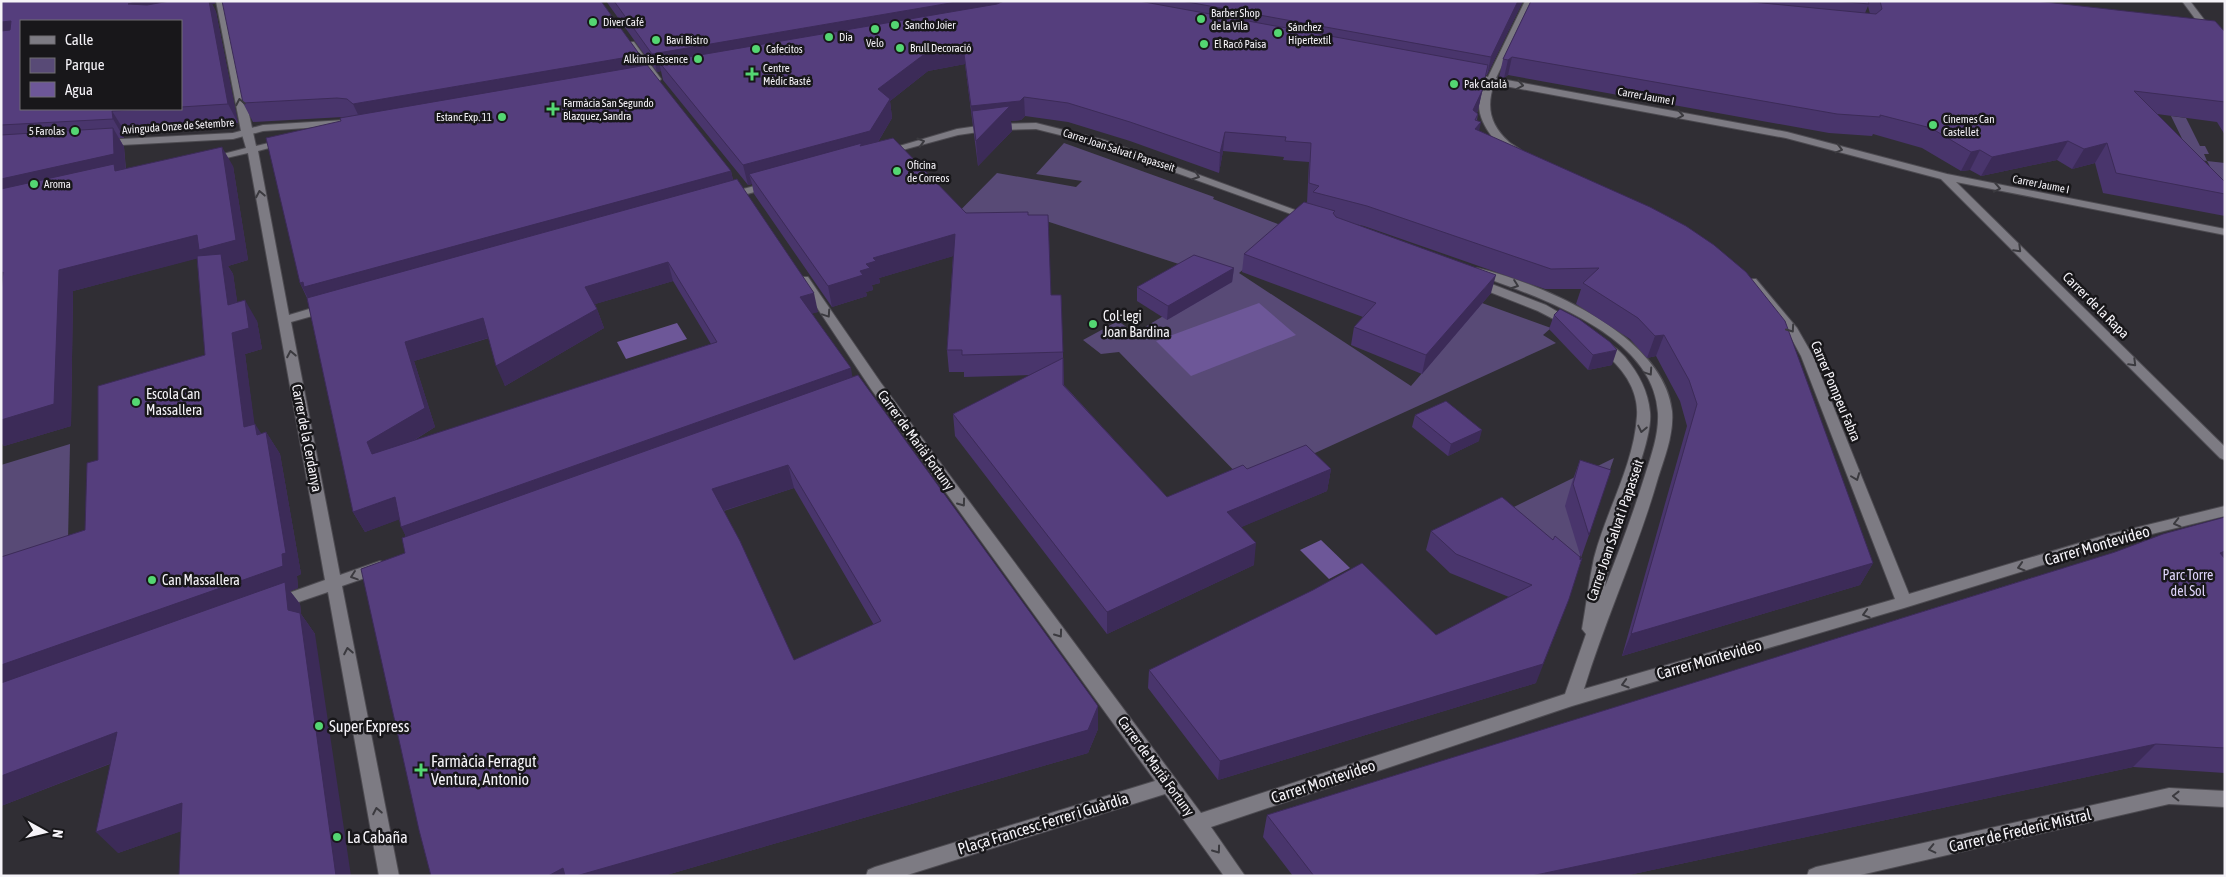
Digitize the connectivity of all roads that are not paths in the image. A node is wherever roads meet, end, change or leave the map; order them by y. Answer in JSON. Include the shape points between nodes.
{"nodes":[{"id":1,"x":1528,"y":1,"type":"edge"},
{"id":2,"x":2186,"y":1,"type":"edge"},
{"id":3,"x":221,"y":6,"type":"edge"},
{"id":4,"x":623,"y":33,"type":"edge"},
{"id":5,"x":2225,"y":53,"type":"edge"},
{"id":6,"x":1461,"y":75,"type":"edge"},
{"id":7,"x":656,"y":80,"type":"edge"},
{"id":8,"x":1491,"y":80,"type":"junction"},
{"id":9,"x":246,"y":132,"type":"junction"},
{"id":10,"x":325,"y":134,"type":"edge"},
{"id":11,"x":298,"y":139,"type":"edge"},
{"id":12,"x":96,"y":144,"type":"edge"},
{"id":13,"x":252,"y":149,"type":"junction"},
{"id":14,"x":871,"y":156,"type":"edge"},
{"id":15,"x":1532,"y":161,"type":"edge"},
{"id":16,"x":194,"y":162,"type":"edge"},
{"id":17,"x":733,"y":177,"type":"edge"},
{"id":18,"x":1946,"y":177,"type":"junction"},
{"id":19,"x":784,"y":181,"type":"edge"},
{"id":20,"x":748,"y":197,"type":"junction"},
{"id":21,"x":715,"y":200,"type":"edge"},
{"id":22,"x":1318,"y":220,"type":"edge"},
{"id":23,"x":2225,"y":232,"type":"edge"},
{"id":24,"x":1462,"y":266,"type":"edge"},
{"id":25,"x":796,"y":268,"type":"edge"},
{"id":26,"x":1739,"y":271,"type":"edge"},
{"id":27,"x":1467,"y":279,"type":"edge"},
{"id":28,"x":335,"y":306,"type":"edge"},
{"id":29,"x":284,"y":320,"type":"junction"},
{"id":30,"x":876,"y":386,"type":"junction"},
{"id":31,"x":859,"y":392,"type":"edge"},
{"id":32,"x":2225,"y":455,"type":"edge"},
{"id":33,"x":2225,"y":511,"type":"edge"},
{"id":34,"x":391,"y":563,"type":"edge"},
{"id":35,"x":334,"y":583,"type":"junction"},
{"id":36,"x":1904,"y":602,"type":"junction"},
{"id":37,"x":266,"y":608,"type":"edge"},
{"id":38,"x":1585,"y":655,"type":"junction"},
{"id":39,"x":1572,"y":699,"type":"junction"},
{"id":40,"x":1170,"y":784,"type":"junction"},
{"id":41,"x":2225,"y":799,"type":"edge"},
{"id":42,"x":1197,"y":823,"type":"junction"},
{"id":43,"x":389,"y":876,"type":"edge"},
{"id":44,"x":875,"y":876,"type":"edge"},
{"id":45,"x":1236,"y":876,"type":"edge"},
{"id":46,"x":1816,"y":876,"type":"edge"}],
"edges":[{"from":1,"to":8,"type":"street"},
{"from":2,"to":5,"type":"street","via":[[2206,35]]},
{"from":9,"to":3,"type":"street","name":"Carrer de la Cerdanya","one_way":true},
{"from":4,"to":7,"type":"street"},
{"from":6,"to":8,"type":"street","name":"Carrer Jaume I"},
{"from":8,"to":15,"type":"street","via":[[1484,105],[1486,116],[1501,139]]},
{"from":8,"to":18,"type":"street","name":"Carrer Jaume I","one_way":true,"via":[[1787,135]]},
{"from":9,"to":10,"type":"street","name":"Avinguda Onze de Setembre","via":[[263,128],[354,126]]},
{"from":9,"to":12,"type":"street","name":"Avinguda Onze de Setembre","via":[[233,136]]},
{"from":9,"to":13,"type":"street","name":"Carrer de la Cerdanya"},
{"from":11,"to":13,"type":"street"},
{"from":13,"to":16,"type":"street"},
{"from":29,"to":13,"type":"street","name":"Carrer de la Cerdanya","one_way":true},
{"from":14,"to":22,"type":"street","name":"Carrer Joan Salvat i Papasseit","one_way":true,"via":[[957,132],[1036,126],[1100,142]]},
{"from":17,"to":20,"type":"street"},
{"from":18,"to":23,"type":"street","name":"Carrer Jaume I","one_way":true},
{"from":18,"to":32,"type":"street","name":"Carrer de la Rapa","one_way":true},
{"from":19,"to":20,"type":"street"},
{"from":20,"to":21,"type":"street"},
{"from":24,"to":38,"type":"street","name":"Carrer Joan Salvat i Papasseit","one_way":true,"via":[[1538,293],[1599,324],[1640,359],[1653,376],[1662,398],[1666,417],[1663,436],[1642,510]]},
{"from":25,"to":30,"type":"street","name":"Carrer de Marià Fortuny","one_way":true},
{"from":26,"to":36,"type":"street","name":"Carrer Pompeu Fabra","one_way":true,"via":[[1769,301],[1793,331],[1807,356]]},
{"from":27,"to":38,"type":"street","name":"Carrer Joan Salvat i Papasseit","one_way":true,"via":[[1542,308],[1586,333],[1619,358],[1640,392],[1644,415],[1636,454],[1602,558]]},
{"from":28,"to":29,"type":"street"},
{"from":35,"to":29,"type":"street","name":"Carrer de la Cerdanya","one_way":true},
{"from":30,"to":31,"type":"street"},
{"from":30,"to":40,"type":"street","name":"Carrer de Marià Fortuny","one_way":true},
{"from":33,"to":36,"type":"street","name":"Carrer Montevideo","one_way":true,"via":[[2106,540]]},
{"from":34,"to":35,"type":"street","one_way":true},
{"from":35,"to":37,"type":"street"},
{"from":43,"to":35,"type":"street","name":"Carrer de la Cerdanya","one_way":true},
{"from":36,"to":39,"type":"street","name":"Carrer Montevideo","one_way":true},
{"from":38,"to":39,"type":"street","name":"Carrer Joan Salvat i Papasseit"},
{"from":39,"to":42,"type":"street","name":"Carrer Montevideo"},
{"from":40,"to":42,"type":"street","name":"Carrer de Marià Fortuny"},
{"from":40,"to":44,"type":"street","name":"Plaça Francesc Ferrer i Guàrdia"},
{"from":41,"to":46,"type":"street","name":"Carrer de Frederic Mistral","one_way":true,"via":[[2169,796]]},
{"from":42,"to":45,"type":"street","name":"Carrer de Marià Fortuny","one_way":true}]}
